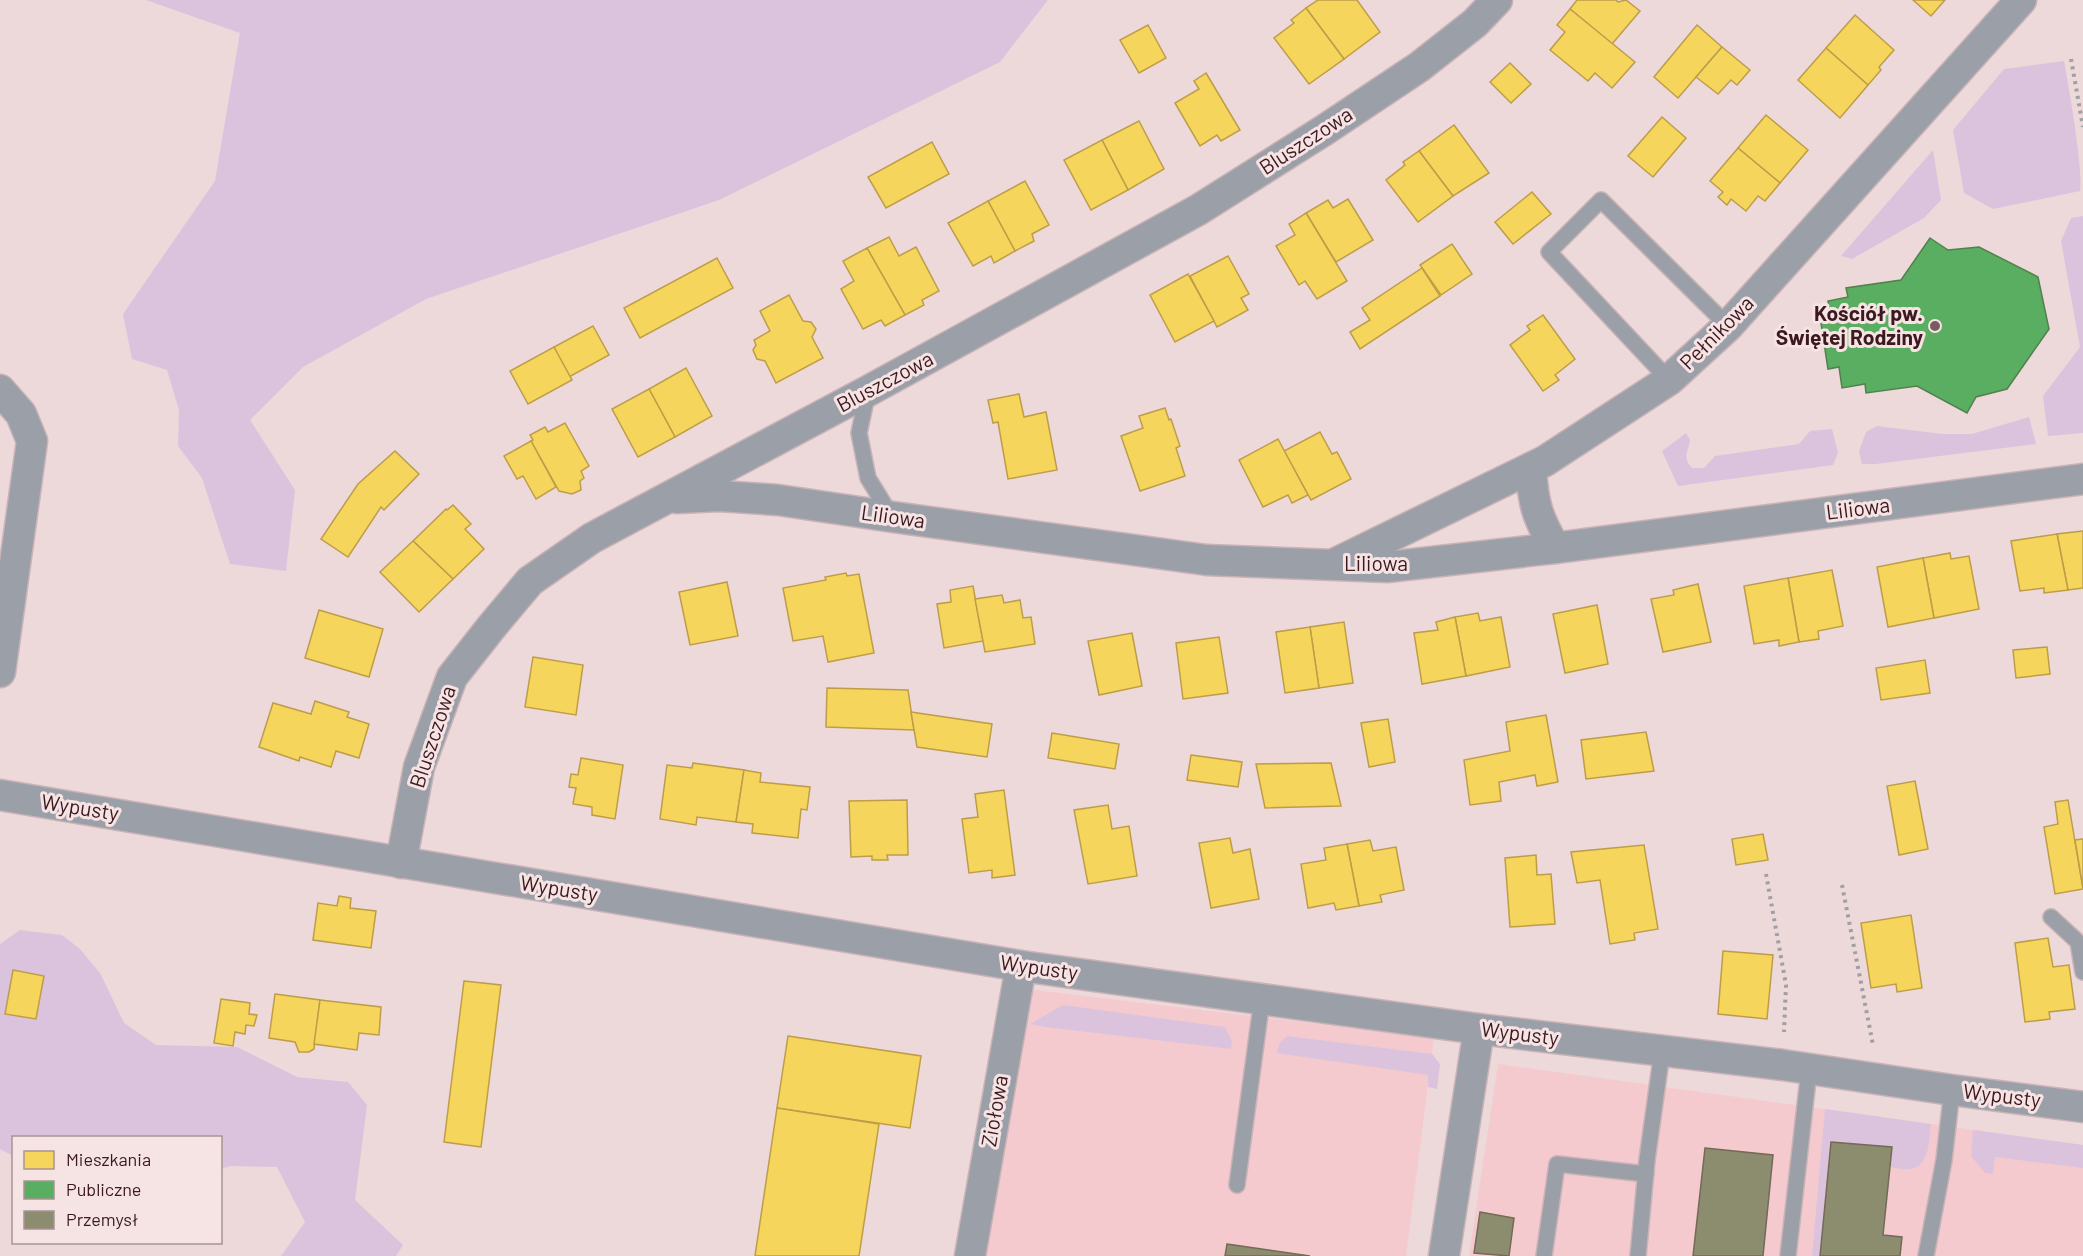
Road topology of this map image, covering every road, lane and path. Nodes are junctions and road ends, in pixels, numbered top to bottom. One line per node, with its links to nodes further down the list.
1 (1497, 0): 8 (street, Bluszczowa)
2 (2021, 0): 5 (street, Pełnikowa)
3 (2071, 59): 4 (path)
4 (2083, 127)
5 (1728, 326): 6 (street, Pełnikowa); 6 (lane)
6 (1669, 380): 9 (street, Pełnikowa)
7 (0, 390): 15 (street)
8 (868, 392): 11 (street, Bluszczowa); 12 (lane)
9 (1531, 468): 13 (street); 14 (street, Pełnikowa)
10 (2083, 480): 13 (street, Liliowa)
11 (668, 499): 12 (street, Liliowa); 17 (street, Bluszczowa)
12 (892, 518): 14 (street, Liliowa)
13 (1555, 548): 14 (street, Liliowa)
14 (1333, 564)
15 (0, 672)
16 (0, 795): 17 (street, Wypusty)
17 (400, 863): 21 (street, Wypusty)
18 (1766, 874): 26 (path)
19 (1842, 885): 27 (path)
20 (2051, 917): 22 (lane)
21 (1021, 966): 23 (street, Wypusty); 32 (street, Ziołowa)
22 (2083, 972)
23 (1262, 999): 24 (street, Wypusty); 31 (lane)
24 (1479, 1029): 25 (street, Wypusty); 33 (street)
25 (1662, 1052): 26 (street, Wypusty); 30 (lane)
26 (1796, 1068): 27 (street, Wypusty); 36 (lane)
27 (1879, 1079): 28 (street, Wypusty)
28 (1952, 1090): 29 (street, Wypusty); 37 (lane)
29 (2083, 1107)
30 (1646, 1174): 34 (lane); 35 (lane)
31 (1237, 1185)
32 (970, 1256)
33 (1444, 1256)
34 (1544, 1256)
35 (1638, 1256)
36 (1788, 1256)
37 (1926, 1256)

